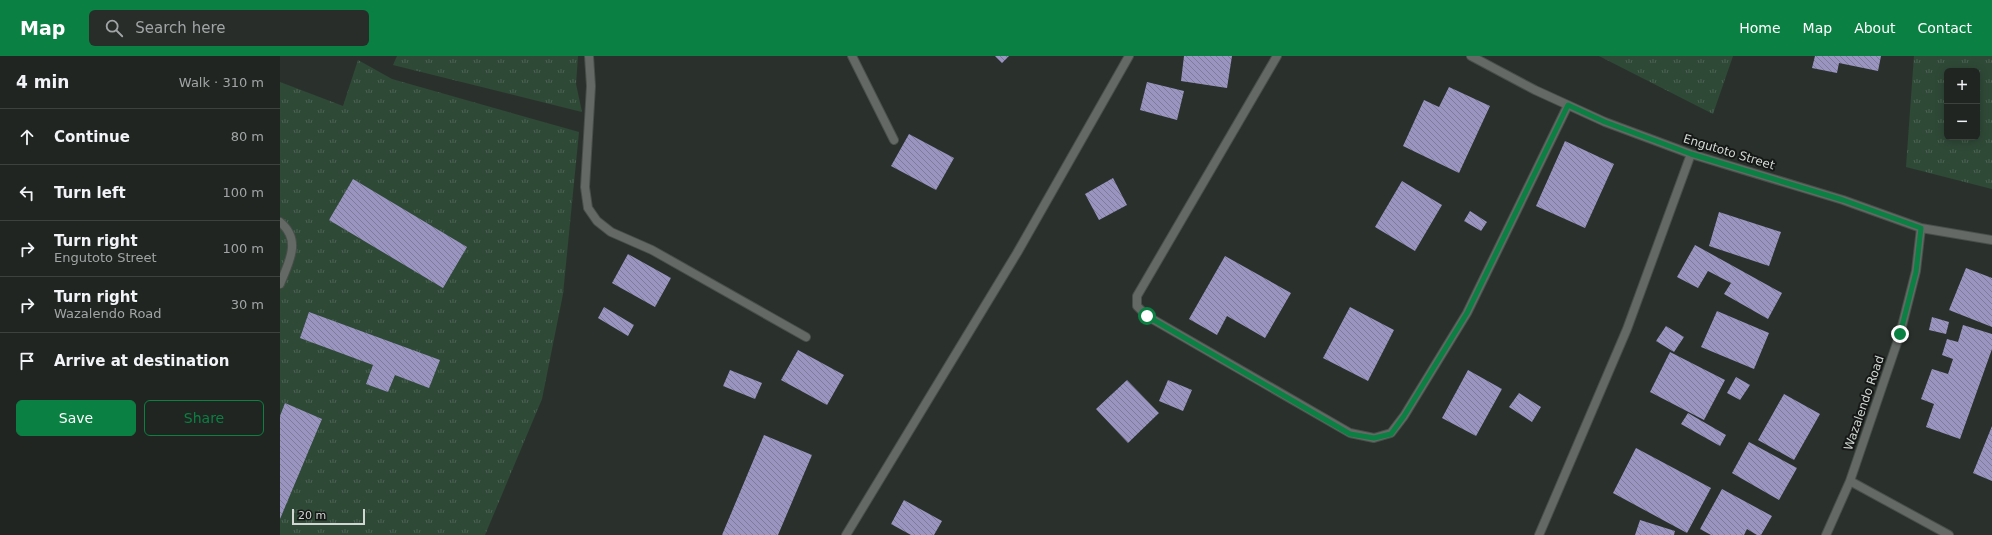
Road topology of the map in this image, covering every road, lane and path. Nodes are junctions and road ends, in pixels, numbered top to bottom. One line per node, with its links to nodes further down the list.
1 (589, 56): 13 (street)
2 (852, 56): 7 (street)
3 (1129, 56): 15 (street)
4 (1277, 56): 6 (street)
5 (1470, 56): 6 (street, Engutoto Street)
6 (1568, 105): 8 (street, Engutoto Street)
7 (894, 140)
8 (1691, 154): 10 (street, Engutoto Street); 16 (street)
9 (280, 222): 12 (street)
10 (1921, 228): 11 (street, Engutoto Street); 14 (street, Wazalendo Road)
11 (1992, 240)
12 (280, 284)
13 (806, 337)
14 (1850, 481): 17 (street, Wazalendo Road); 18 (street)
15 (847, 535)
16 (1539, 535)
17 (1826, 535)
18 (1949, 535)

